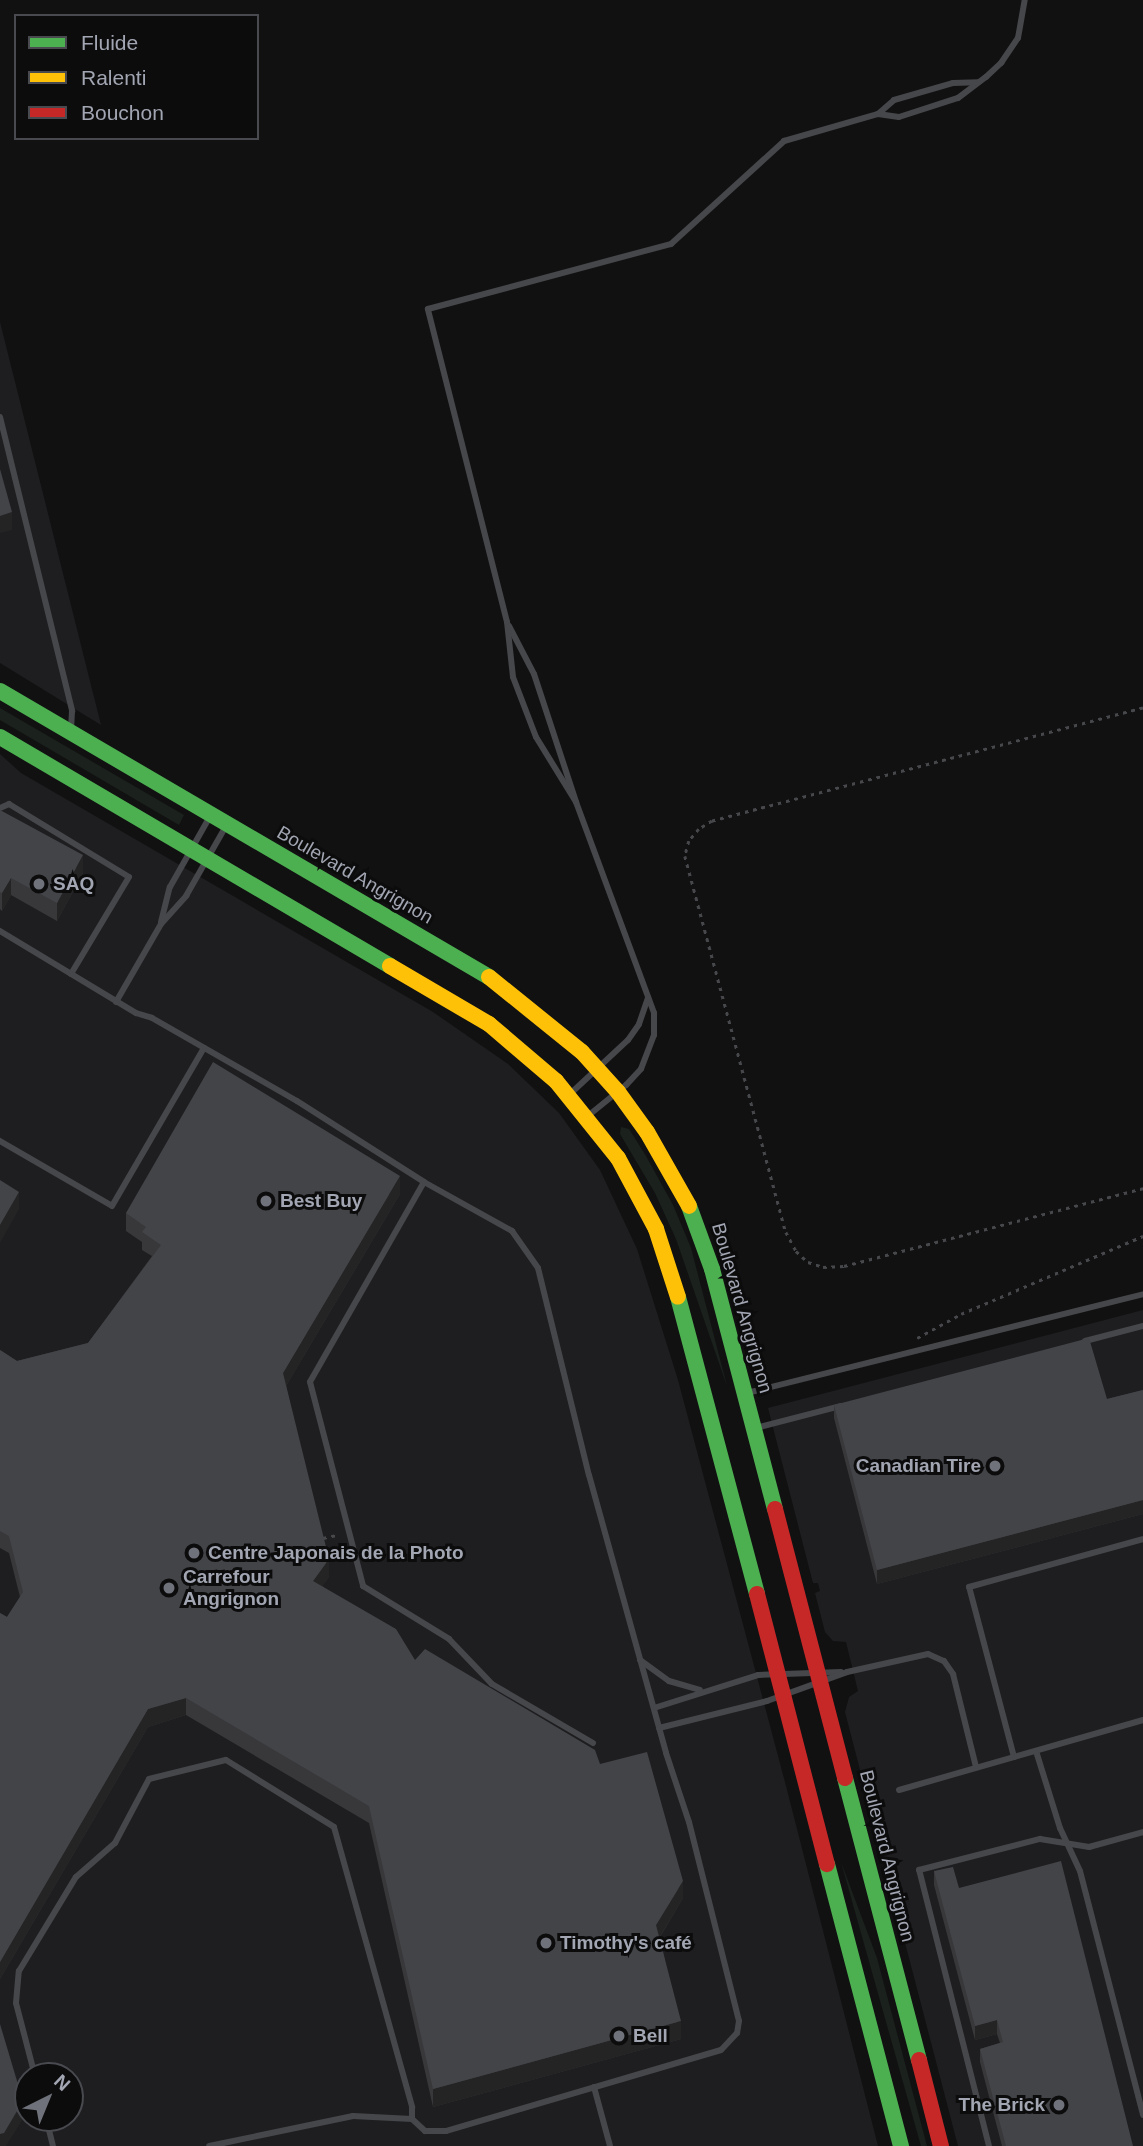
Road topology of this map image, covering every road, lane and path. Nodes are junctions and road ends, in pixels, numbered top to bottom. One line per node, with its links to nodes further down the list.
1 (1025, 0): 2 (lane)
2 (978, 82): 3 (lane); 3 (lane)
3 (878, 114): 5 (lane)
4 (0, 417): 8 (lane)
5 (508, 622): 10 (lane); 10 (lane)
6 (0, 691): 8 (main road, Boulevard Angrignon)
7 (1143, 708): 28 (path)
8 (69, 732): 12 (main road, Boulevard Angrignon)
9 (0, 737): 14 (main road)
10 (576, 802): 19 (lane)
11 (0, 808): 18 (lane)
12 (211, 815): 13 (main road, Boulevard Angrignon); 14 (lane)
13 (228, 825): 15 (lane); 22 (main road, Boulevard Angrignon)
14 (192, 848): 15 (main road); 16 (lane)
15 (208, 858): 16 (lane); 24 (main road)
16 (160, 924): 20 (lane)
17 (0, 931): 18 (lane)
18 (71, 974): 20 (lane)
19 (648, 997): 22 (lane); 23 (lane)
20 (116, 1002): 21 (lane)
21 (204, 1048): 26 (lane); 27 (lane)
22 (598, 1068): 23 (main road, Boulevard Angrignon); 24 (lane)
23 (618, 1092): 25 (lane); 34 (main road, Boulevard Angrignon)
24 (569, 1095): 25 (main road)
25 (587, 1116): 41 (main road)
26 (0, 1141)
27 (424, 1182): 40 (lane); 48 (lane)
28 (1143, 1188)
29 (1143, 1236): 32 (path)
30 (1143, 1294): 34 (lane)
31 (1143, 1326): 33 (lane)
32 (915, 1339)
33 (1078, 1343)
34 (746, 1393): 36 (main road, Boulevard Angrignon)
35 (844, 1405): 36 (lane)
36 (755, 1429): 42 (main road, Boulevard Angrignon)
37 (337, 1535): 38 (path)
38 (319, 1539)
39 (1143, 1539): 50 (lane)
40 (640, 1660): 43 (lane); 45 (lane)
41 (778, 1674): 42 (lane); 43 (lane); 44 (main road)
42 (818, 1677): 44 (lane); 51 (lane); 67 (main road, Boulevard Angrignon)
43 (702, 1690): 45 (lane)
44 (783, 1695): 47 (lane); 66 (main road)
45 (654, 1708): 47 (lane)
46 (1143, 1720): 49 (lane)
47 (659, 1728): 58 (lane)
48 (593, 1743)
49 (1036, 1751): 50 (lane); 54 (lane)
50 (1014, 1757): 51 (lane)
51 (976, 1767): 52 (lane)
52 (899, 1790)
53 (1143, 1832): 54 (lane)
54 (1069, 1845): 57 (lane); 68 (lane)
55 (31, 2062): 60 (lane)
56 (1143, 2077): 57 (lane)
57 (1133, 2079): 59 (lane)
58 (594, 2087): 60 (lane); 65 (lane)
59 (1143, 2115)
60 (412, 2119): 61 (lane)
61 (249, 2137): 62 (lane); 64 (lane)
62 (230, 2145): 63 (lane)
63 (209, 2146)
64 (251, 2146)
65 (610, 2146)
66 (901, 2146)
67 (941, 2146)
68 (989, 2146)

